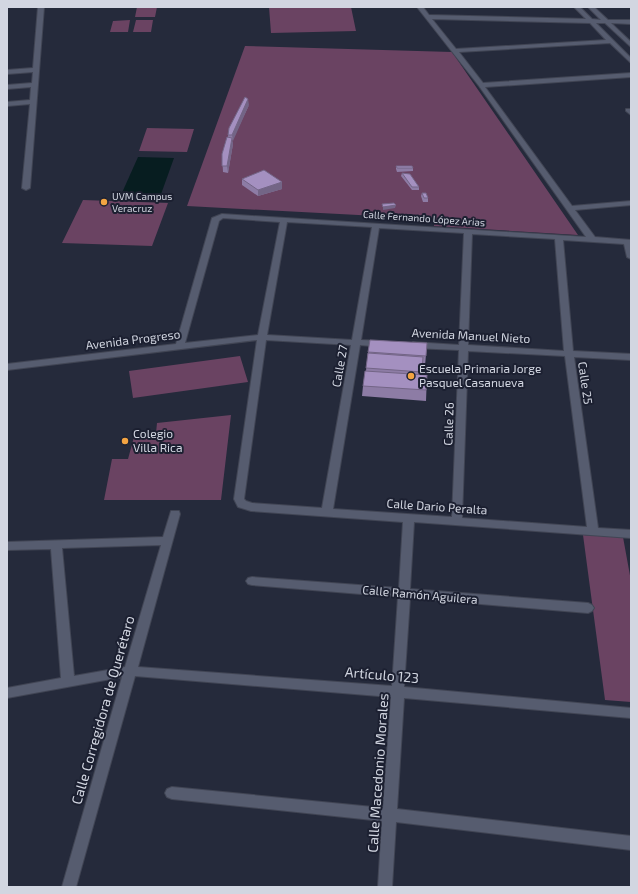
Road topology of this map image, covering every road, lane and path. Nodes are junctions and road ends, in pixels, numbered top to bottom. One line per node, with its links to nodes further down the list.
1 (41, 7): 13 (street)
2 (420, 7): 5 (street)
3 (577, 7): 6 (street)
4 (591, 7): 7 (street)
5 (427, 17): 6 (street); 11 (street)
6 (591, 21): 7 (street); 9 (street)
7 (607, 22): 8 (street); 10 (street)
8 (631, 22)
9 (610, 41): 11 (street); 12 (street)
10 (631, 45)
11 (455, 51): 17 (street)
12 (631, 60)
13 (36, 70): 14 (street); 16 (street)
14 (7, 72)
15 (631, 75): 17 (street)
16 (35, 85): 18 (street); 19 (street)
17 (481, 85): 23 (street)
18 (7, 87)
19 (34, 102): 20 (street); 21 (street)
20 (7, 104)
21 (26, 188)
22 (631, 203): 23 (street)
23 (571, 208): 28 (street)
24 (284, 220): 25 (street, Calle Fernando López Arias); 31 (street); 33 (street, Calle Fernando López Arias)
25 (376, 225): 26 (street, Calle Fernando López Arias); 32 (street, Calle 27)
26 (468, 231): 27 (street, Calle Fernando López Arias); 34 (street, Calle 26)
27 (559, 237): 28 (street, Calle Fernando López Arias); 35 (street, Calle 25)
28 (592, 239): 29 (street, Calle Fernando López Arias)
29 (629, 242): 30 (street)
30 (631, 257)
31 (262, 337): 32 (street, Avenida Manuel Nieto); 33 (street, Avenida Progreso); 38 (street, Calle Dario Peralta)
32 (356, 342): 34 (street, Avenida Manuel Nieto); 38 (street, Calle 27)
33 (180, 347): 37 (street, Avenida Progreso)
34 (464, 348): 35 (street, Avenida Manuel Nieto); 41 (street, Calle 26)
35 (569, 354): 36 (street, Avenida Manuel Nieto); 42 (street, Calle 25)
36 (631, 357)
37 (7, 367)
38 (327, 512): 40 (street, Calle Dario Peralta)
39 (175, 514): 44 (street, Calle Corregidora de Querétaro)
40 (410, 518): 41 (street, Calle Dario Peralta); 48 (street, Calle Macedonio Morales)
41 (457, 521): 42 (street, Calle Dario Peralta)
42 (593, 531): 43 (street, Calle Dario Peralta)
43 (631, 534)
44 (167, 541): 45 (street); 50 (street, Calle Corregidora de Querétaro)
45 (56, 545): 46 (street); 51 (street)
46 (7, 546)
47 (252, 581): 48 (street, Calle Ramón Aguilera)
48 (404, 594): 49 (street, Calle Ramón Aguilera); 52 (street, Calle Macedonio Morales)
49 (588, 608)
50 (130, 671): 51 (street, Artículo 123); 52 (street, Artículo 123); 58 (street, Calle Corregidora de Querétaro)
51 (68, 682): 53 (street, Artículo 123)
52 (398, 692): 54 (street, Artículo 123); 56 (street, Calle Macedonio Morales)
53 (7, 693)
54 (631, 713)
55 (172, 793): 56 (street)
56 (390, 815): 57 (street); 59 (street, Calle Macedonio Morales)
57 (631, 843)
58 (69, 887)
59 (385, 887)

